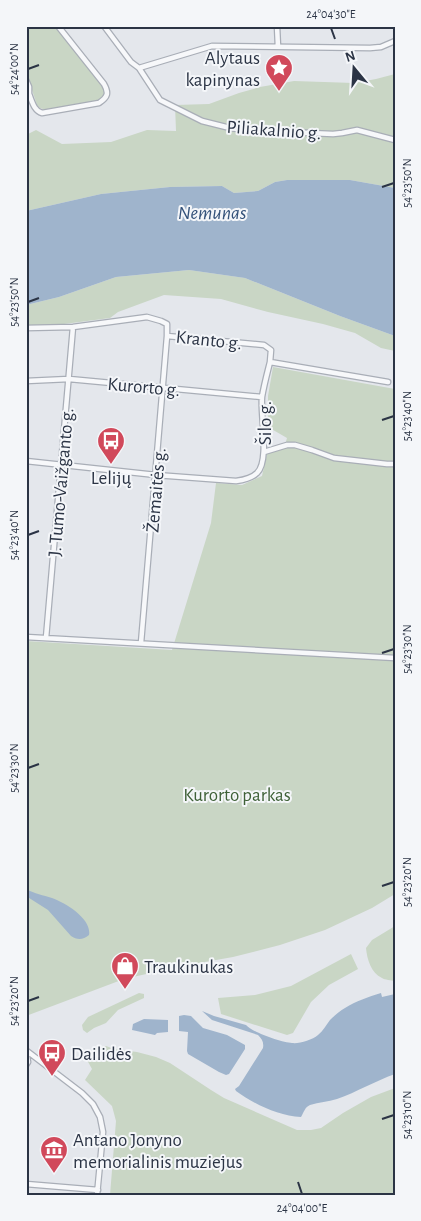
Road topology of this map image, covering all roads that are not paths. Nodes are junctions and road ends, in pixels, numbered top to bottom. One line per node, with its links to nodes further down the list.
1 (58, 26): 8 (street)
2 (104, 26): 6 (street, Piliakalnio g.)
3 (277, 26): 5 (street)
4 (395, 41): 5 (street)
5 (278, 47): 6 (street)
6 (139, 68): 9 (street, Piliakalnio g.)
7 (26, 80): 8 (street)
8 (27, 94)
9 (395, 140)
10 (73, 326): 11 (street, Kranto g.); 12 (street, Kranto g.); 14 (street, J. Tumo-Vaižganto g.)
11 (26, 328)
12 (168, 336): 13 (street, Kranto g.); 17 (street, Žemaitės g.)
13 (270, 362): 16 (street); 18 (street, Šilo g.)
14 (69, 379): 15 (street, Kurorto g.); 17 (street, Kurorto g.); 22 (street, J. Tumo-Vaižganto g.)
15 (26, 381)
16 (388, 382)
17 (163, 387): 18 (street, Kurorto g.); 23 (street, Žemaitės g.)
18 (262, 397): 19 (street, Šilo g.)
19 (264, 452): 21 (street); 23 (street, Šilo g.)
20 (26, 462): 22 (street)
21 (395, 464)
22 (61, 466): 23 (street); 25 (street, J. Tumo-Vaižganto g.)
23 (156, 475): 26 (street, Žemaitės g.)
24 (26, 637): 25 (street)
25 (46, 638): 26 (street)
26 (141, 643): 27 (street)
27 (395, 658)
28 (26, 1051): 29 (street); 31 (street)
29 (26, 1065)
30 (26, 1184): 31 (street)
31 (98, 1193)

